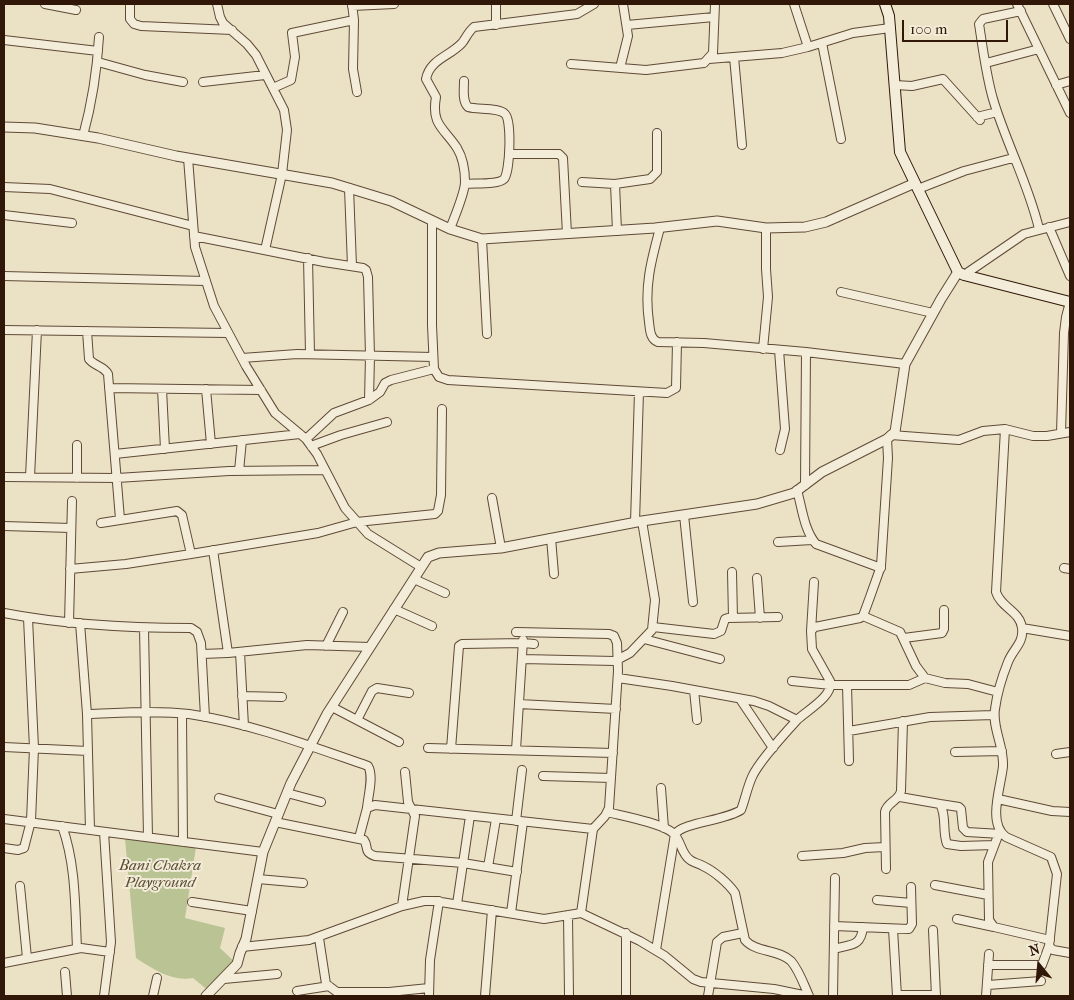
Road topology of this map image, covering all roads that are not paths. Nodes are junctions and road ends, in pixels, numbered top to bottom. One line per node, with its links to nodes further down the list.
1 (46, 4): 14 (street)
2 (130, 4): 20 (street)
3 (216, 4): 20 (street)
4 (394, 4): 12 (street)
5 (496, 4): 18 (street)
6 (594, 4): 18 (street)
7 (623, 4): 17 (street)
8 (715, 4): 15 (street)
9 (794, 4): 25 (street)
10 (885, 4): 19 (main road)
11 (1053, 4): 22 (street)
12 (352, 5): 16 (street)
13 (1019, 8): 26 (street); 32 (street)
14 (76, 10)
15 (714, 17): 17 (street); 29 (street)
16 (354, 20): 41 (street); 42 (street)
17 (627, 24): 33 (street)
18 (496, 25): 55 (street)
19 (890, 28): 24 (street); 39 (main road)
20 (232, 30): 34 (street)
21 (99, 37): 27 (street)
22 (1070, 39)
23 (4, 40): 27 (street)
24 (822, 43): 25 (street); 48 (street)
25 (808, 48): 28 (street)
26 (1039, 49): 32 (street); 40 (street)
27 (98, 51): 30 (street)
28 (734, 57): 29 (street); 49 (street)
29 (709, 59): 33 (street)
30 (98, 62): 37 (street); 47 (street)
31 (571, 64): 33 (street)
32 (986, 64): 43 (street)
33 (620, 68)
34 (266, 75): 38 (street); 41 (street)
35 (464, 81): 50 (street)
36 (1070, 81): 40 (street)
37 (183, 82)
38 (203, 82)
39 (895, 85): 43 (street); 57 (main road)
40 (1056, 85): 44 (street)
41 (274, 88): 53 (street)
42 (357, 92)
43 (997, 112): 52 (street)
44 (1070, 113)
45 (4, 127): 47 (street)
46 (657, 133): 56 (street)
47 (83, 136): 51 (street)
48 (841, 138)
49 (742, 145)
50 (509, 154): 55 (street); 71 (street)
51 (188, 158): 53 (street); 64 (street)
52 (1014, 158): 57 (street); 69 (street)
53 (282, 174): 59 (street); 74 (street)
54 (582, 182): 56 (street)
55 (466, 184): 68 (street)
56 (614, 184): 70 (street)
57 (917, 186): 67 (street); 77 (main road)
58 (4, 187): 64 (street)
59 (349, 188): 61 (street); 76 (street)
60 (4, 215): 63 (street)
61 (432, 221): 68 (street); 95 (street)
62 (1070, 222): 65 (street)
63 (72, 223)
64 (193, 226): 72 (street)
65 (1049, 227): 69 (street); 79 (street)
66 (660, 228): 67 (street); 70 (street); 89 (street)
67 (766, 228): 90 (street)
68 (450, 229): 73 (street)
69 (1039, 229): 77 (street)
70 (617, 230): 71 (street)
71 (567, 234): 73 (street)
72 (194, 236): 74 (street); 80 (street)
73 (482, 239): 88 (street)
74 (265, 250): 75 (street)
75 (308, 258): 76 (street); 93 (street)
76 (352, 266): 94 (street)
77 (961, 273): 82 (main road); 83 (street)
78 (4, 276): 80 (street)
79 (1070, 276)
80 (206, 281): 87 (street)
81 (841, 292): 83 (street)
82 (1070, 302): 109 (street)
83 (933, 313): 97 (street)
84 (4, 330): 85 (street)
85 (37, 330): 86 (street); 122 (street)
86 (87, 331): 87 (street); 99 (street)
87 (228, 332): 96 (street)
88 (487, 334)
89 (677, 342): 90 (street); 103 (street)
90 (762, 349): 91 (street)
91 (779, 350): 92 (street); 117 (street)
92 (806, 352): 97 (street); 125 (street)
93 (310, 354): 94 (street); 96 (street)
94 (370, 356): 95 (street); 104 (street)
95 (433, 357): 98 (street)
96 (242, 358): 102 (street)
97 (905, 364): 111 (street)
98 (434, 370): 103 (street); 104 (street)
99 (109, 388): 100 (street); 118 (street)
100 (162, 389): 101 (street); 116 (street)
101 (206, 389): 102 (street); 113 (street)
102 (261, 390): 110 (street)
103 (639, 392): 130 (street)
104 (369, 400): 110 (street)
105 (442, 409): 131 (street)
106 (387, 422): 115 (street)
107 (1005, 428): 109 (street); 111 (street); 165 (street)
108 (1070, 432): 109 (street)
109 (1062, 433)
110 (303, 436): 112 (street); 115 (street)
111 (889, 437): 125 (street); 142 (street)
112 (242, 440): 113 (street); 120 (street)
113 (211, 444): 116 (street)
114 (77, 446): 123 (street)
115 (311, 446): 119 (street)
116 (165, 449): 118 (street)
117 (780, 450)
118 (115, 454): 124 (street)
119 (325, 470): 120 (street); 131 (street)
120 (239, 471): 124 (street)
121 (4, 477): 122 (street)
122 (30, 478): 123 (street)
123 (77, 478): 124 (street)
124 (117, 478): 129 (street)
125 (801, 488): 128 (street); 136 (street)
126 (492, 498): 138 (street)
127 (72, 500): 134 (street)
128 (684, 515): 130 (street); 150 (street)
129 (120, 519): 132 (street); 140 (street)
130 (638, 521): 135 (street); 163 (street)
131 (358, 522): 139 (street); 141 (street)
132 (101, 523)
133 (4, 526): 134 (street)
134 (71, 528): 143 (street)
135 (552, 538): 138 (street); 145 (street)
136 (812, 540): 137 (street); 142 (street)
137 (778, 542)
138 (501, 548): 141 (street)
139 (213, 550): 140 (street); 175 (street)
140 (191, 554): 143 (street)
141 (421, 567): 147 (street)
142 (881, 568): 155 (street)
143 (70, 569): 160 (street)
144 (732, 572): 158 (street)
145 (554, 574)
146 (757, 578): 159 (street)
147 (414, 579): 149 (street); 151 (street)
148 (814, 582): 166 (street)
149 (445, 593)
150 (692, 602)
151 (394, 609): 162 (street); 173 (street)
152 (944, 610): 168 (street)
153 (343, 612): 172 (street)
154 (4, 613): 157 (street)
155 (863, 616): 166 (street); 168 (street)
156 (778, 617): 159 (street)
157 (28, 618): 160 (street); 208 (street)
158 (733, 618): 159 (street); 163 (street)
159 (760, 618)
160 (69, 623): 161 (street)
161 (80, 623): 164 (street); 195 (street)
162 (432, 626)
163 (653, 627): 169 (street)
164 (144, 628): 176 (street); 194 (street)
165 (1022, 628): 167 (street); 186 (street)
166 (811, 631): 183 (street)
167 (1070, 636)
168 (904, 638): 181 (street)
169 (644, 639): 178 (street); 179 (street)
170 (523, 643): 171 (street); 177 (street); 179 (street); 210 (street)
171 (534, 644)
172 (326, 646): 173 (street); 174 (street)
173 (370, 647): 192 (street)
174 (240, 652): 175 (street); 188 (street)
175 (228, 653): 176 (street)
176 (202, 654): 198 (street)
177 (522, 658): 179 (street); 191 (street)
178 (720, 659)
179 (618, 660): 180 (street)
180 (618, 678): 185 (street); 193 (street)
181 (925, 678): 184 (street); 186 (street)
182 (792, 681): 183 (street)
183 (831, 685): 184 (street); 201 (street)
184 (848, 685): 204 (street)
185 (694, 690): 190 (street); 200 (street)
186 (998, 692): 197 (street)
187 (409, 693): 199 (street)
188 (242, 696): 189 (street); 203 (street)
189 (282, 697)
190 (740, 699): 201 (street); 211 (street)
191 (519, 704): 193 (street); 212 (street)
192 (332, 707): 199 (street); 206 (street)
193 (616, 709): 215 (street)
194 (146, 712): 195 (street); 196 (street); 248 (street)
195 (86, 714): 213 (street)
196 (182, 714): 198 (street); 250 (street)
197 (994, 715): 202 (street); 214 (street)
198 (204, 717): 203 (street)
199 (357, 720): 205 (street)
200 (697, 720)
201 (797, 720): 211 (street)
202 (903, 721): 204 (street); 226 (street)
203 (244, 726): 206 (street)
204 (849, 731): 219 (street)
205 (399, 742)
206 (310, 746): 225 (street); 231 (street)
207 (4, 747): 208 (street)
208 (34, 748): 213 (street); 239 (street)
209 (428, 748): 210 (street)
210 (451, 748): 212 (street)
211 (774, 748): 247 (street)
212 (516, 750): 215 (street)
213 (88, 751): 244 (street)
214 (1002, 751): 216 (street); 228 (street)
215 (613, 752): 223 (street)
216 (955, 752)
217 (1070, 752): 218 (street)
218 (1056, 754)
219 (849, 760)
220 (522, 770): 240 (street)
221 (406, 772): 232 (street)
222 (542, 776): 223 (street)
223 (611, 778): 233 (street)
224 (661, 788): 242 (street)
225 (287, 793): 229 (street); 236 (street)
226 (900, 797): 230 (street); 252 (street)
227 (218, 798): 236 (street)
228 (998, 799): 234 (street); 246 (street)
229 (321, 802)
230 (940, 804): 246 (street); 251 (street)
231 (367, 808): 232 (street); 249 (street)
232 (413, 810): 235 (street); 256 (street)
233 (607, 812): 242 (street); 243 (street)
234 (1070, 812)
235 (470, 816): 238 (street); 257 (street)
236 (277, 818): 249 (street); 254 (street)
237 (4, 819): 239 (street)
238 (496, 819): 240 (street); 258 (street)
239 (31, 821): 241 (street); 253 (street)
240 (520, 822): 243 (street); 260 (street)
241 (62, 826): 244 (street); 290 (street)
242 (664, 828): 247 (street)
243 (593, 829): 277 (street)
244 (90, 830): 245 (street)
245 (104, 832): 248 (street); 293 (street)
246 (1000, 833): 251 (street); 288 (street)
247 (675, 834): 285 (street); 292 (street)
248 (148, 837): 250 (street)
249 (359, 838): 256 (street)
250 (183, 842): 254 (street)
251 (994, 845): 267 (street)
252 (885, 847): 255 (street); 259 (street)
253 (4, 848)
254 (263, 852): 262 (street)
255 (802, 856)
256 (409, 858): 257 (street); 273 (street)
257 (463, 863): 258 (street); 272 (street)
258 (488, 867): 260 (street)
259 (886, 869)
260 (517, 872): 276 (street)
261 (835, 878): 280 (street)
262 (258, 879): 263 (street); 275 (street)
263 (303, 883)
264 (936, 885): 267 (street)
265 (20, 886): 296 (street)
266 (911, 888): 271 (street)
267 (988, 895): 282 (street)
268 (877, 900): 271 (street)
269 (439, 901): 272 (street); 273 (street); 308 (street)
270 (192, 902): 275 (street)
271 (912, 903): 283 (street)
272 (457, 904): 274 (street)
273 (402, 906): 287 (street)
274 (492, 910): 276 (street); 313 (street)
275 (252, 911): 289 (street)
276 (511, 913): 278 (street)
277 (581, 913): 278 (street); 286 (street)
278 (568, 915): 314 (street)
279 (957, 919): 282 (street)
280 (834, 926): 281 (street); 291 (street)
281 (863, 927): 283 (street); 291 (street)
282 (994, 927): 288 (street)
283 (893, 929): 319 (street)
284 (933, 930): 320 (street)
285 (743, 933): 304 (street); 317 (street)
286 (626, 934): 292 (street); 315 (street)
287 (319, 938): 289 (street); 306 (street)
288 (1050, 943): 295 (street); 298 (street)
289 (242, 947): 302 (street)
290 (77, 948): 293 (street); 296 (street)
291 (834, 949): 318 (street)
292 (656, 950): 304 (street)
293 (110, 952): 310 (street)
294 (989, 954): 298 (street)
295 (1070, 954)
296 (27, 958): 297 (street)
297 (4, 963)
298 (988, 965): 305 (street)
299 (65, 972): 309 (street)
300 (277, 974): 302 (street)
301 (157, 978): 311 (street)
302 (224, 979): 312 (street)
303 (1041, 981): 305 (street)
304 (710, 983): 316 (street); 317 (street)
305 (988, 985): 321 (street)
306 (329, 986): 307 (street); 308 (street)
307 (297, 991)
308 (429, 992)
309 (67, 996)
310 (104, 996)
311 (153, 996)
312 (206, 996)
313 (485, 996)
314 (569, 996)
315 (626, 996)
316 (708, 996)
317 (809, 996)
318 (833, 996)
319 (897, 996): 320 (street)
320 (936, 996)
321 (986, 996)

